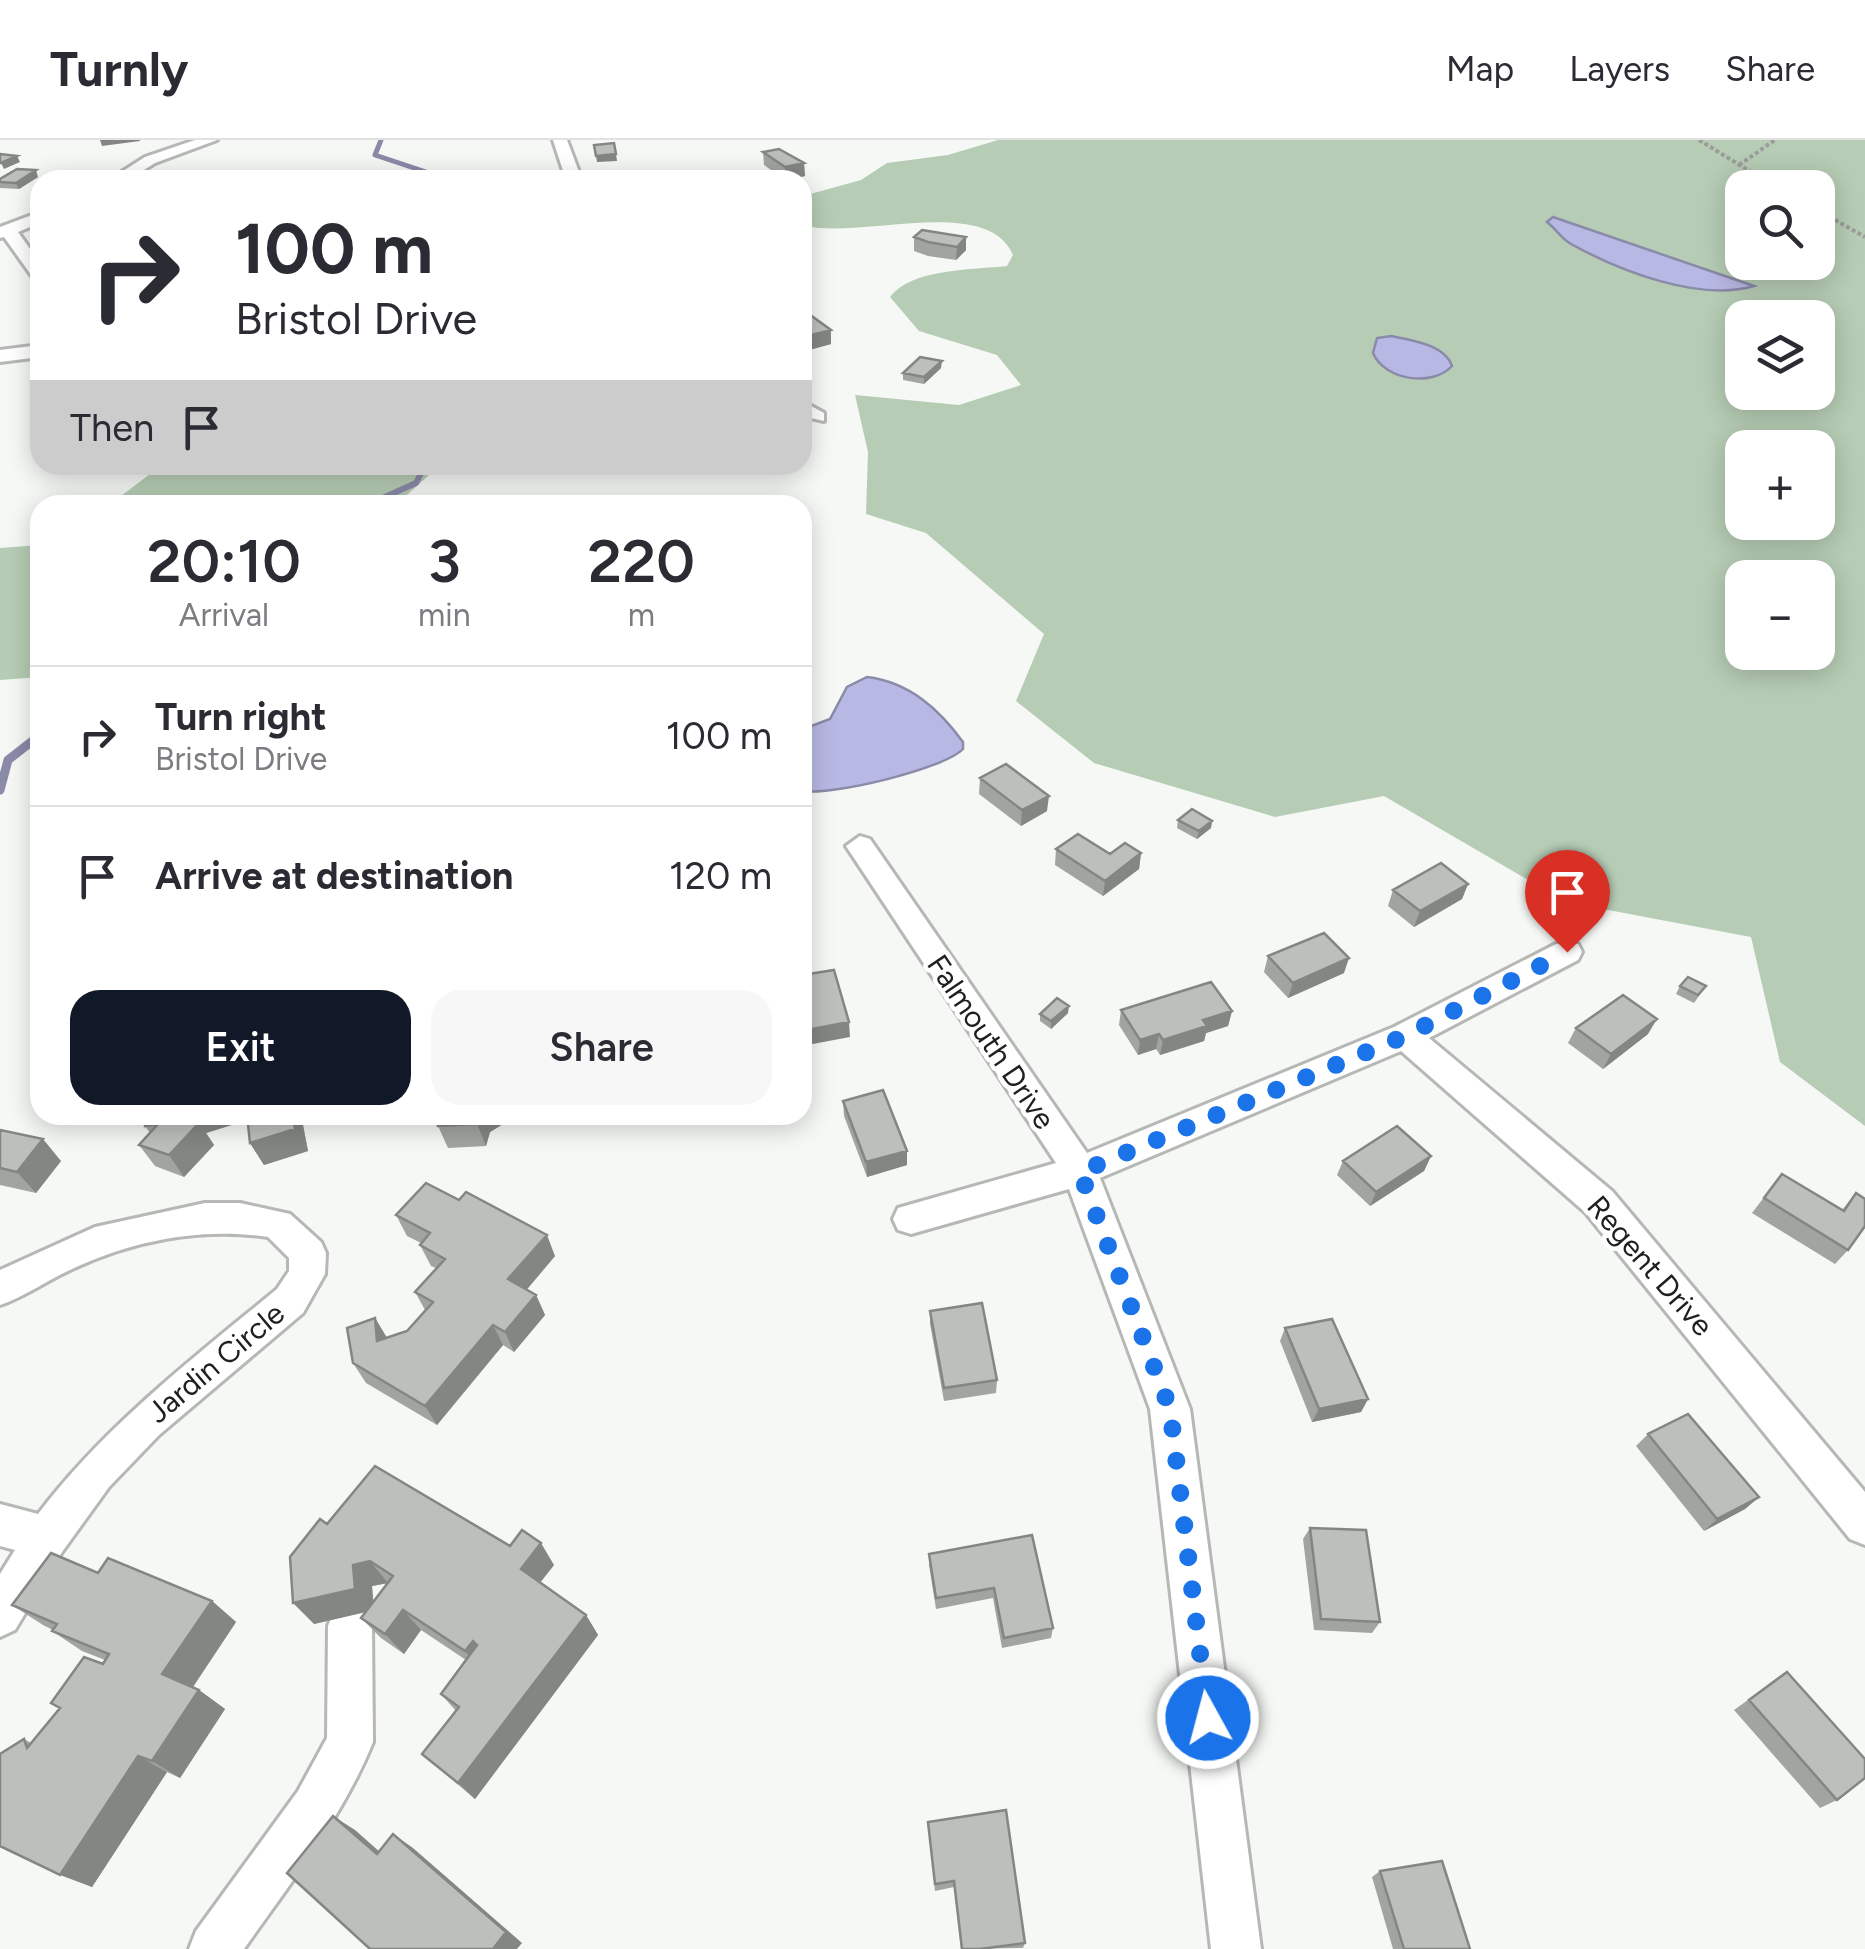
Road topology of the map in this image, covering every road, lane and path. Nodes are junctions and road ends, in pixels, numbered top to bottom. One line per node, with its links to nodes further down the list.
1 (210, 140): 6 (street)
2 (560, 140): 7 (street)
3 (1699, 140): 5 (path)
4 (1775, 140): 5 (path)
5 (1739, 166): 8 (path)
6 (134, 170)
7 (570, 170)
8 (1746, 170)
9 (1835, 220): 12 (path)
10 (30, 221): 11 (street)
11 (4, 232): 13 (street)
12 (1865, 237)
13 (30, 263)
14 (30, 353): 15 (street)
15 (0, 356)
16 (860, 846): 19 (street, Falmouth Drive)
17 (1567, 952): 18 (street)
18 (1405, 1036): 19 (street); 22 (street, Regent Drive)
19 (1080, 1172): 20 (street); 28 (street, Falmouth Drive)
20 (911, 1219)
21 (0, 1289): 24 (street, Jardin Circle)
22 (1865, 1524)
23 (0, 1525): 24 (street)
24 (47, 1537): 25 (street, Jardin Circle)
25 (0, 1615)
26 (350, 1626): 27 (street)
27 (214, 1949)
28 (1236, 1949)

